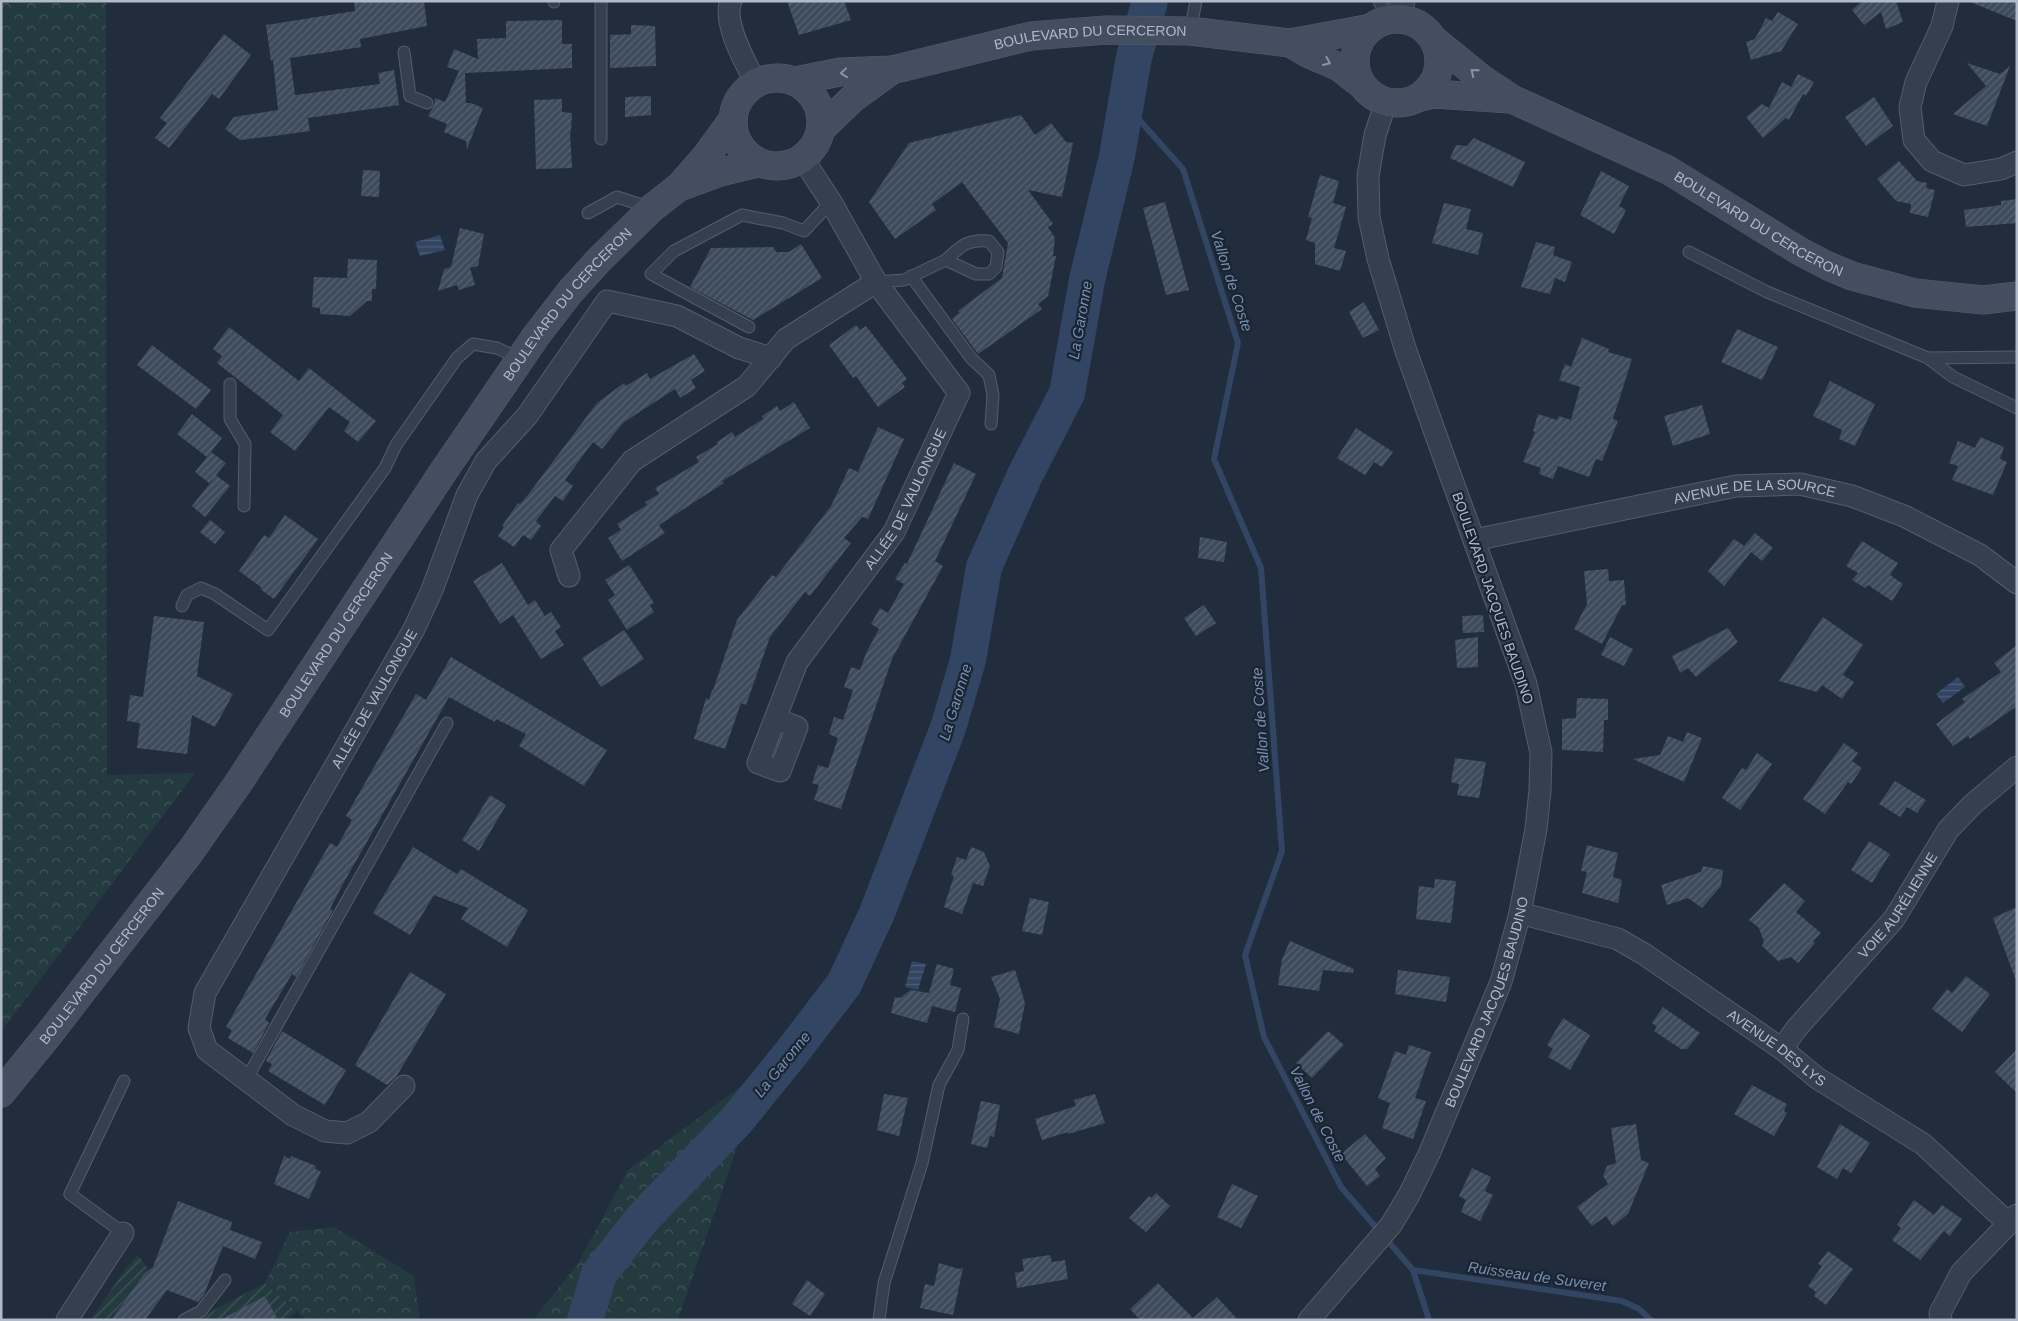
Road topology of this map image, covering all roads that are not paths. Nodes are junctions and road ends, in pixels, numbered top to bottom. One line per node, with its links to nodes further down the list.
1 (600, 1): 20 (lane)
2 (731, 1): 12 (street)
3 (1196, 1): 6 (lane)
4 (1948, 1): 22 (street)
5 (1386, 12): 7 (main road); 8 (main road, BOULEVARD DU CERCERON); 13 (main road)
6 (1180, 31): 8 (main road, BOULEVARD DU CERCERON); 10 (main road, BOULEVARD DU CERCERON)
7 (1434, 40): 14 (main road); 15 (main road, BOULEVARD DU CERCERON, one-way to 7)
8 (1290, 42): 13 (main road, BOULEVARD DU CERCERON, one-way to 13)
9 (404, 52): 16 (lane)
10 (892, 70): 11 (main road, BOULEVARD DU CERCERON, one-way to 11); 19 (main road, BOULEVARD DU CERCERON)
11 (795, 81): 12 (main road); 19 (main road)
12 (756, 83): 18 (main road)
13 (1361, 84): 17 (main road)
14 (1420, 97): 15 (main road, BOULEVARD DU CERCERON); 17 (main road)
15 (1514, 100): 32 (main road, BOULEVARD DU CERCERON)
16 (427, 102)
17 (1386, 102): 42 (street, BOULEVARD JACQUES BAUDINO)
18 (733, 119): 23 (main road); 24 (main road, BOULEVARD DU CERCERON)
19 (822, 128): 21 (main road)
20 (601, 139)
21 (803, 158): 23 (main road); 25 (street, ALLÉE DE VAULONGUE)
22 (2017, 162)
23 (758, 163): 24 (main road, BOULEVARD DU CERCERON)
24 (679, 187): 26 (main road, BOULEVARD DU CERCERON)
25 (831, 202): 31 (street, ALLÉE DE VAULONGUE); 33 (lane)
26 (652, 208): 27 (lane); 37 (main road, BOULEVARD DU CERCERON)
27 (588, 213)
28 (1689, 252): 36 (lane)
29 (946, 260): 30 (lane)
30 (911, 276): 31 (lane); 40 (lane)
31 (876, 282): 35 (street); 46 (street, ALLÉE DE VAULONGUE)
32 (2017, 296)
33 (749, 327)
34 (2017, 357): 36 (lane)
35 (771, 358): 43 (street); 52 (street, ALLÉE DE VAULONGUE)
36 (1928, 358): 39 (lane)
37 (520, 359): 45 (lane); 55 (main road, BOULEVARD DU CERCERON)
38 (230, 384): 41 (lane)
39 (2017, 408)
40 (991, 424)
41 (244, 506)
42 (1474, 540): 44 (street, AVENUE DE LA SOURCE); 49 (street, BOULEVARD JACQUES BAUDINO)
43 (569, 576)
44 (2017, 583)
45 (182, 606)
46 (775, 719)
47 (447, 723): 52 (lane)
48 (2017, 767): 51 (street, VOIE AURÉLIENNE)
49 (1520, 913): 51 (street, AVENUE DES LYS); 62 (street, BOULEVARD JACQUES BAUDINO)
50 (962, 1019): 61 (lane)
51 (1782, 1049): 56 (street, AVENUE DES LYS)
52 (246, 1080): 54 (street, ALLÉE DE VAULONGUE)
53 (124, 1081): 57 (lane)
54 (404, 1086)
55 (1, 1093)
56 (2013, 1219): 63 (street)
57 (123, 1233): 59 (street)
58 (225, 1280): 60 (lane)
59 (67, 1320)
60 (184, 1320)
61 (879, 1320)
62 (1309, 1320)
63 (1941, 1320)

